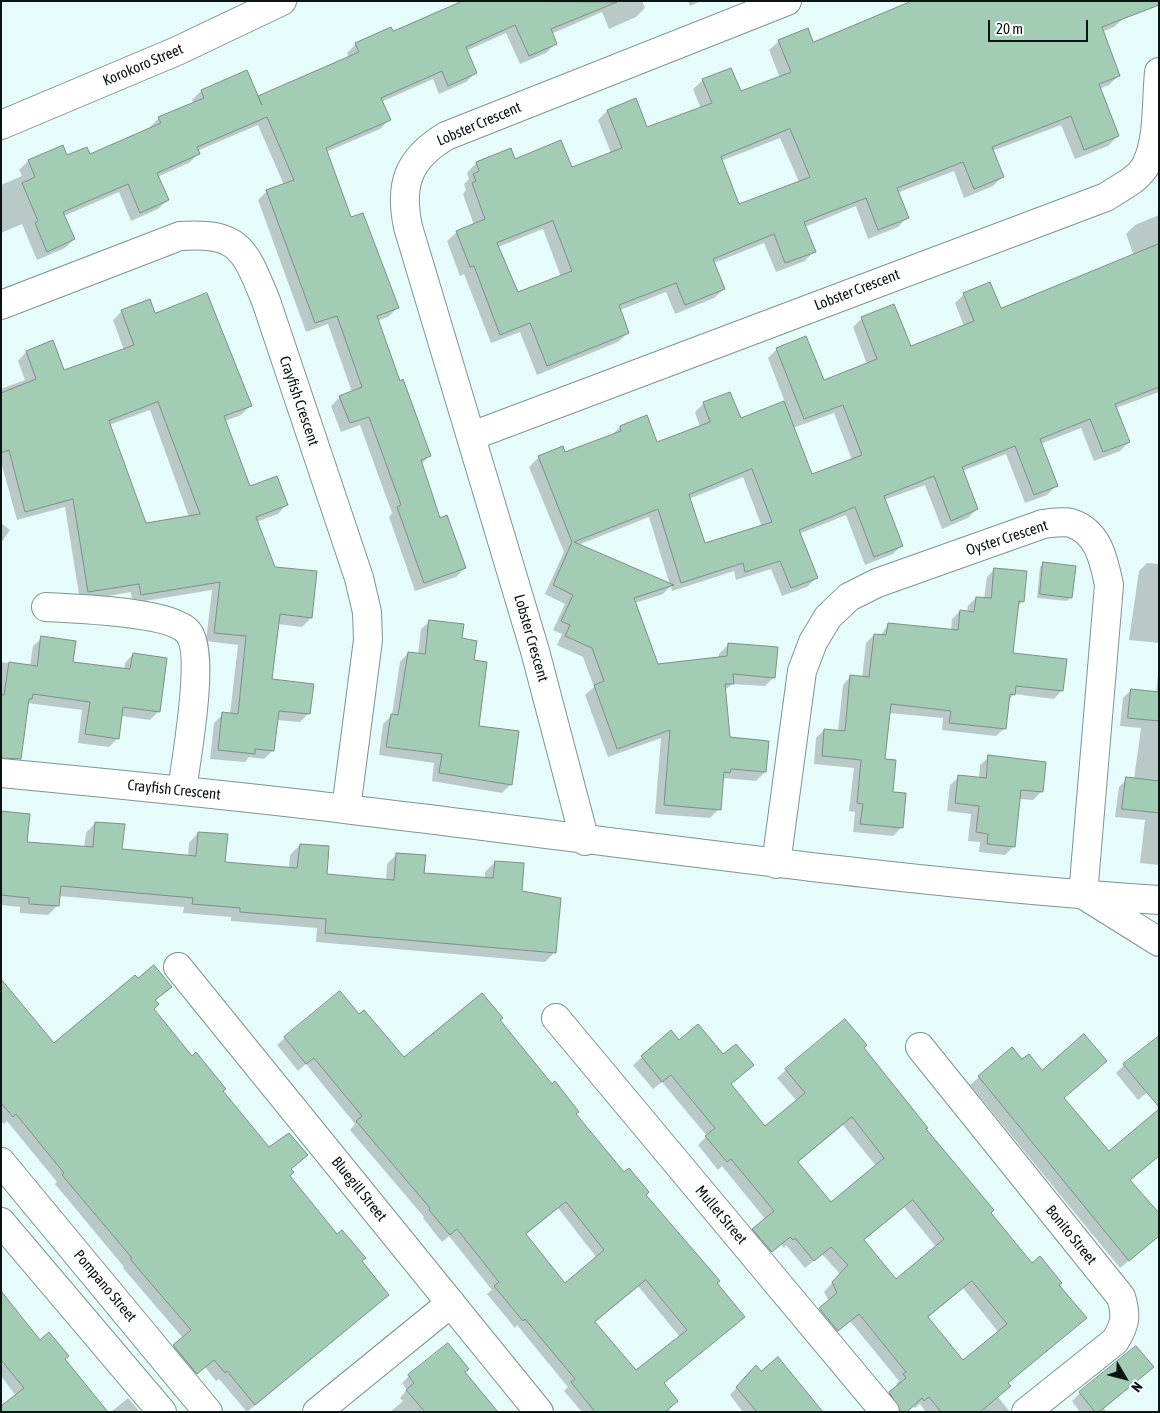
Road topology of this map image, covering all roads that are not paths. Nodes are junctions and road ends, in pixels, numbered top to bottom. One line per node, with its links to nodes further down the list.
1 (282, 1): 4 (street, Korokoro Street)
2 (787, 1): 6 (street, Lobster Crescent)
3 (1159, 72): 6 (street, Lobster Crescent)
4 (1, 125)
5 (1, 305): 10 (street, Crayfish Crescent)
6 (472, 436): 11 (street, Lobster Crescent)
7 (46, 607): 9 (street)
8 (1, 773): 9 (street, Crayfish Crescent)
9 (182, 790): 10 (street, Crayfish Crescent)
10 (346, 809): 11 (street, Crayfish Crescent)
11 (586, 841): 12 (street, Crayfish Crescent)
12 (776, 864): 13 (street, Crayfish Crescent); 13 (street, Oyster Crescent)
13 (1083, 895): 14 (street, Crayfish Crescent); 15 (street)
14 (1159, 900)
15 (1159, 942)
16 (178, 967): 23 (street, Bluegill Street)
17 (556, 1018): 30 (street, Mullet Street)
18 (920, 1048): 31 (street, Bonito Street)
19 (1, 1162): 20 (street, Pompano Street)
20 (27, 1193): 21 (street); 24 (street, Pompano Street)
21 (1, 1213)
22 (1, 1222): 25 (street)
23 (452, 1303): 28 (street); 29 (street, Bluegill Street)
24 (161, 1354): 25 (street); 27 (street, Pompano Street)
25 (133, 1377): 26 (street)
26 (162, 1412)
27 (208, 1412)
28 (317, 1412)
29 (539, 1412)
30 (885, 1412)
31 (1026, 1412)

